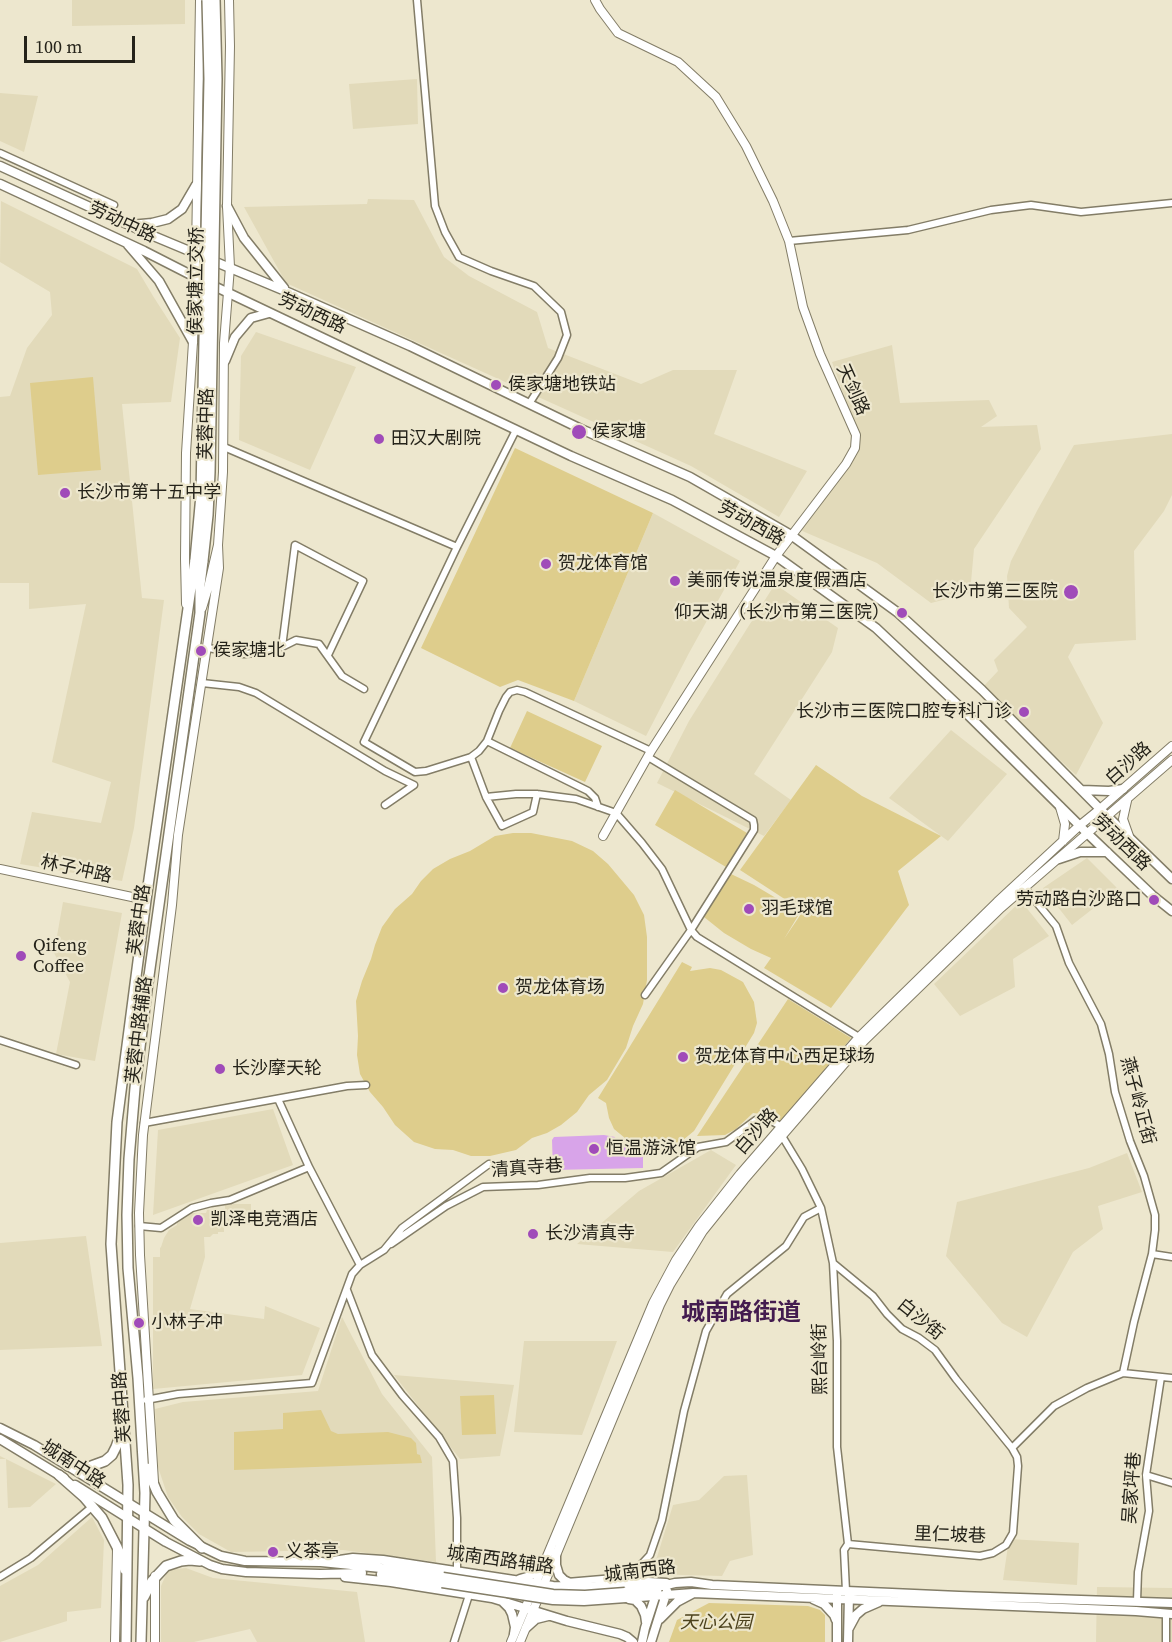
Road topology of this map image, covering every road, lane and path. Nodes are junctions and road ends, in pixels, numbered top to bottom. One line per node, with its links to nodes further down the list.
1 (200, 0): 10 (street)
2 (207, 0): 32 (main road, 侯家塘立交桥, bridge)
3 (215, 0): 32 (main road, 侯家塘立交桥, bridge)
4 (229, 0): 13 (street, 芙蓉中路)
5 (417, 0): 25 (street)
6 (595, 0): 15 (street, 天剑路)
7 (0, 153): 12 (street)
8 (1, 169): 14 (main road, 劳动中路)
9 (0, 184): 16 (main road, 劳动中路)
10 (196, 185): 14 (main road); 17 (street)
11 (1172, 203): 15 (street)
12 (114, 205)
13 (227, 206): 18 (street, 芙蓉中路); 20 (main road)
14 (130, 225): 17 (main road, 劳动中路)
15 (789, 241): 28 (street, 天剑路)
16 (126, 243): 19 (main road, 劳动中路); 23 (main road)
17 (196, 254): 18 (main road, 劳动中路); 19 (street, 芙蓉中路)
18 (230, 267): 20 (main road, 劳动西路); 21 (street, 芙蓉中路)
19 (195, 277): 21 (main road, 劳动中路); 23 (street, 芙蓉中路)
20 (286, 291): 25 (main road, 劳动西路)
21 (229, 293): 22 (main road, 劳动西路); 24 (street, 芙蓉中路)
22 (269, 313): 24 (main road); 26 (main road, 劳动西路)
23 (193, 342): 34 (street, 芙蓉中路)
24 (225, 362): 27 (street, 芙蓉中路)
25 (529, 404): 28 (main road, 劳动西路)
26 (516, 430): 30 (street); 31 (main road, 劳动西路)
27 (224, 447): 29 (street, 芙蓉中路); 30 (street)
28 (791, 535): 31 (street, 天剑路); 46 (main road, 劳动西路)
29 (218, 545): 33 (street, 芙蓉中路); 36 (street, 芙蓉中路辅路)
30 (457, 547): 43 (street)
31 (776, 556): 42 (street, 天剑路); 52 (main road, 劳动西路)
32 (199, 561): 33 (main road); 34 (main road)
33 (200, 613): 91 (main road, 芙蓉中路)
34 (186, 622): 66 (main road, 芙蓉中路)
35 (282, 647): 36 (street); 37 (street); 37 (street)
36 (208, 648): 38 (street, 芙蓉中路辅路)
37 (328, 655): 39 (street)
38 (202, 683): 50 (street); 75 (street, 芙蓉中路辅路)
39 (364, 689)
40 (487, 741): 42 (street); 43 (street); 51 (street)
41 (1172, 746): 45 (street, 白沙路)
42 (650, 754): 54 (street, 天剑路); 68 (street)
43 (471, 757): 48 (street)
44 (1172, 760): 49 (street, 白沙路)
45 (1123, 789): 46 (main road); 53 (street, 白沙路)
46 (1082, 790): 53 (main road, 劳动西路)
47 (537, 794): 48 (street); 48 (street); 51 (street)
48 (486, 797)
49 (1127, 800): 55 (street, 白沙路); 59 (street)
50 (385, 806)
51 (598, 807): 54 (street)
52 (1060, 807): 56 (main road, 劳动西路); 60 (street)
53 (1100, 809): 55 (main road, 劳动西路); 56 (street, 白沙路)
54 (616, 813): 58 (street, 天剑路); 68 (street)
55 (1108, 817): 57 (street, 白沙路); 59 (main road, 劳动西路)
56 (1079, 826): 57 (main road, 劳动西路); 60 (street, 白沙路)
57 (1088, 834): 61 (main road, 劳动西路); 62 (street, 白沙路)
58 (603, 836)
59 (1129, 837): 64 (main road, 劳动西路)
60 (1063, 841): 70 (street, 白沙路)
61 (1107, 852): 62 (main road); 67 (main road, 劳动西路)
62 (1059, 859): 65 (street, 白沙路)
63 (0, 869): 66 (street, 林子冲路)
64 (1172, 879)
65 (1024, 887): 77 (street, 白沙路); 83 (street, 燕子岭正街)
66 (146, 900): 92 (main road, 芙蓉中路)
67 (1172, 911)
68 (691, 930): 69 (street); 70 (street)
69 (645, 995)
70 (859, 1037): 76 (street, 白沙路)
71 (0, 1040): 72 (street)
72 (76, 1065)
73 (366, 1085): 74 (street)
74 (278, 1099): 75 (street); 79 (street)
75 (144, 1123): 81 (street, 芙蓉中路辅路)
76 (782, 1126): 82 (street, 清真寺巷); 113 (street, 白沙路)
77 (782, 1136): 80 (street, 熙台岭街); 110 (street, 白沙路)
78 (489, 1164): 82 (street)
79 (309, 1167): 81 (street); 86 (street)
80 (821, 1208): 85 (street, 熙台岭街); 121 (street)
81 (139, 1226): 91 (street, 芙蓉中路辅路)
82 (384, 1250): 86 (street, 清真寺巷)
83 (1152, 1254): 84 (street); 88 (street, 燕子岭正街)
84 (1172, 1257)
85 (833, 1263): 95 (street, 白沙街); 107 (street, 熙台岭街)
86 (360, 1265): 87 (street)
87 (346, 1290): 91 (street); 114 (street)
88 (1123, 1373): 89 (street); 95 (street)
89 (1161, 1377): 90 (street); 99 (street, 吴家坪巷)
90 (1172, 1378)
91 (144, 1401): 96 (main road, 芙蓉中路); 101 (street, 芙蓉中路辅路)
92 (124, 1416): 97 (main road); 102 (main road, 芙蓉中路)
93 (0, 1428): 97 (main road, 城南中路)
94 (0, 1439): 98 (main road, 城南中路)
95 (1012, 1448): 107 (street, 里仁坡巷)
96 (143, 1457): 101 (main road); 104 (main road, 芙蓉中路)
97 (68, 1466): 102 (main road, 城南中路)
98 (59, 1475): 103 (main road); 105 (main road, 城南中路)
99 (1146, 1475): 100 (street); 134 (street, 吴家坪巷)
100 (1172, 1483)
101 (154, 1486): 109 (main road)
102 (128, 1502): 104 (main road, 城南西路); 105 (main road, 芙蓉中路)
103 (93, 1506): 108 (main road); 117 (street)
104 (144, 1512): 106 (main road, 芙蓉中路); 109 (main road, 城南西路)
105 (128, 1519): 106 (main road, 城南西路); 118 (main road, 芙蓉中路)
106 (144, 1528): 111 (main road, 城南西路); 133 (main road, 芙蓉中路)
107 (848, 1544): 127 (street, 熙台岭街)
108 (117, 1547): 118 (main road); 145 (street)
109 (202, 1548): 112 (main road, 城南西路)
110 (556, 1553): 121 (main road); 122 (street, 白沙路)
111 (200, 1561): 115 (main road, 城南西路); 116 (main road)
112 (321, 1562): 114 (main road, 城南西路辅路); 119 (main road, 城南西路)
113 (542, 1566): 120 (main road); 122 (street, 白沙路)
114 (457, 1572): 120 (main road, 城南西路辅路)
115 (320, 1574): 119 (main road, 城南西路); 128 (main road, 城南西路辅路)
116 (155, 1576): 133 (main road); 148 (street)
117 (0, 1577)
118 (127, 1578): 146 (main road, 芙蓉中路)
119 (442, 1580): 129 (main road, 城南西路, bridge)
120 (513, 1580): 122 (main road, 城南西路辅路)
121 (566, 1582): 122 (street); 124 (main road)
122 (539, 1584): 124 (main road, 城南西路辅路); 136 (street, 白沙路)
123 (665, 1586): 124 (main road, 城南西路辅路); 126 (main road, 城南西路); 127 (main road, 城南西路); 129 (main road, 城南西路); 142 (main road)
124 (580, 1587)
125 (695, 1593): 126 (main road, 城南西路); 130 (main road, 城南西路); 140 (main road)
126 (666, 1594): 140 (main road)
127 (844, 1594): 130 (main road, 城南西路); 132 (main road, 城南西路); 134 (main road, 城南西路); 139 (main road); 143 (main road)
128 (469, 1595): 131 (main road, 城南西路辅路); 149 (street)
129 (626, 1595): 142 (main road)
130 (807, 1597): 139 (main road)
131 (500, 1600): 136 (main road, 城南西路辅路); 144 (main road)
132 (883, 1601): 137 (main road, 城南西路); 143 (main road)
133 (142, 1602): 147 (main road, 芙蓉中路)
134 (1137, 1602): 135 (main road, 城南西路)
135 (1172, 1603)
136 (529, 1609): 138 (main road, 城南西路辅路); 141 (street, 白沙路); 144 (street, 白沙路)
137 (1169, 1613): 156 (street)
138 (555, 1617): 141 (main road); 151 (main road, 城南西路辅路)
139 (837, 1623): 154 (main road)
140 (656, 1624): 153 (main road)
141 (526, 1628): 150 (street, 白沙路)
142 (645, 1628): 152 (main road)
143 (848, 1631): 155 (main road)
144 (513, 1638)
145 (115, 1642)
146 (126, 1642)
147 (141, 1642)
148 (155, 1642)
149 (454, 1642)
150 (520, 1642)
151 (633, 1642)
152 (642, 1642)
153 (651, 1642)
154 (837, 1642)
155 (848, 1642)
156 (1166, 1642)

